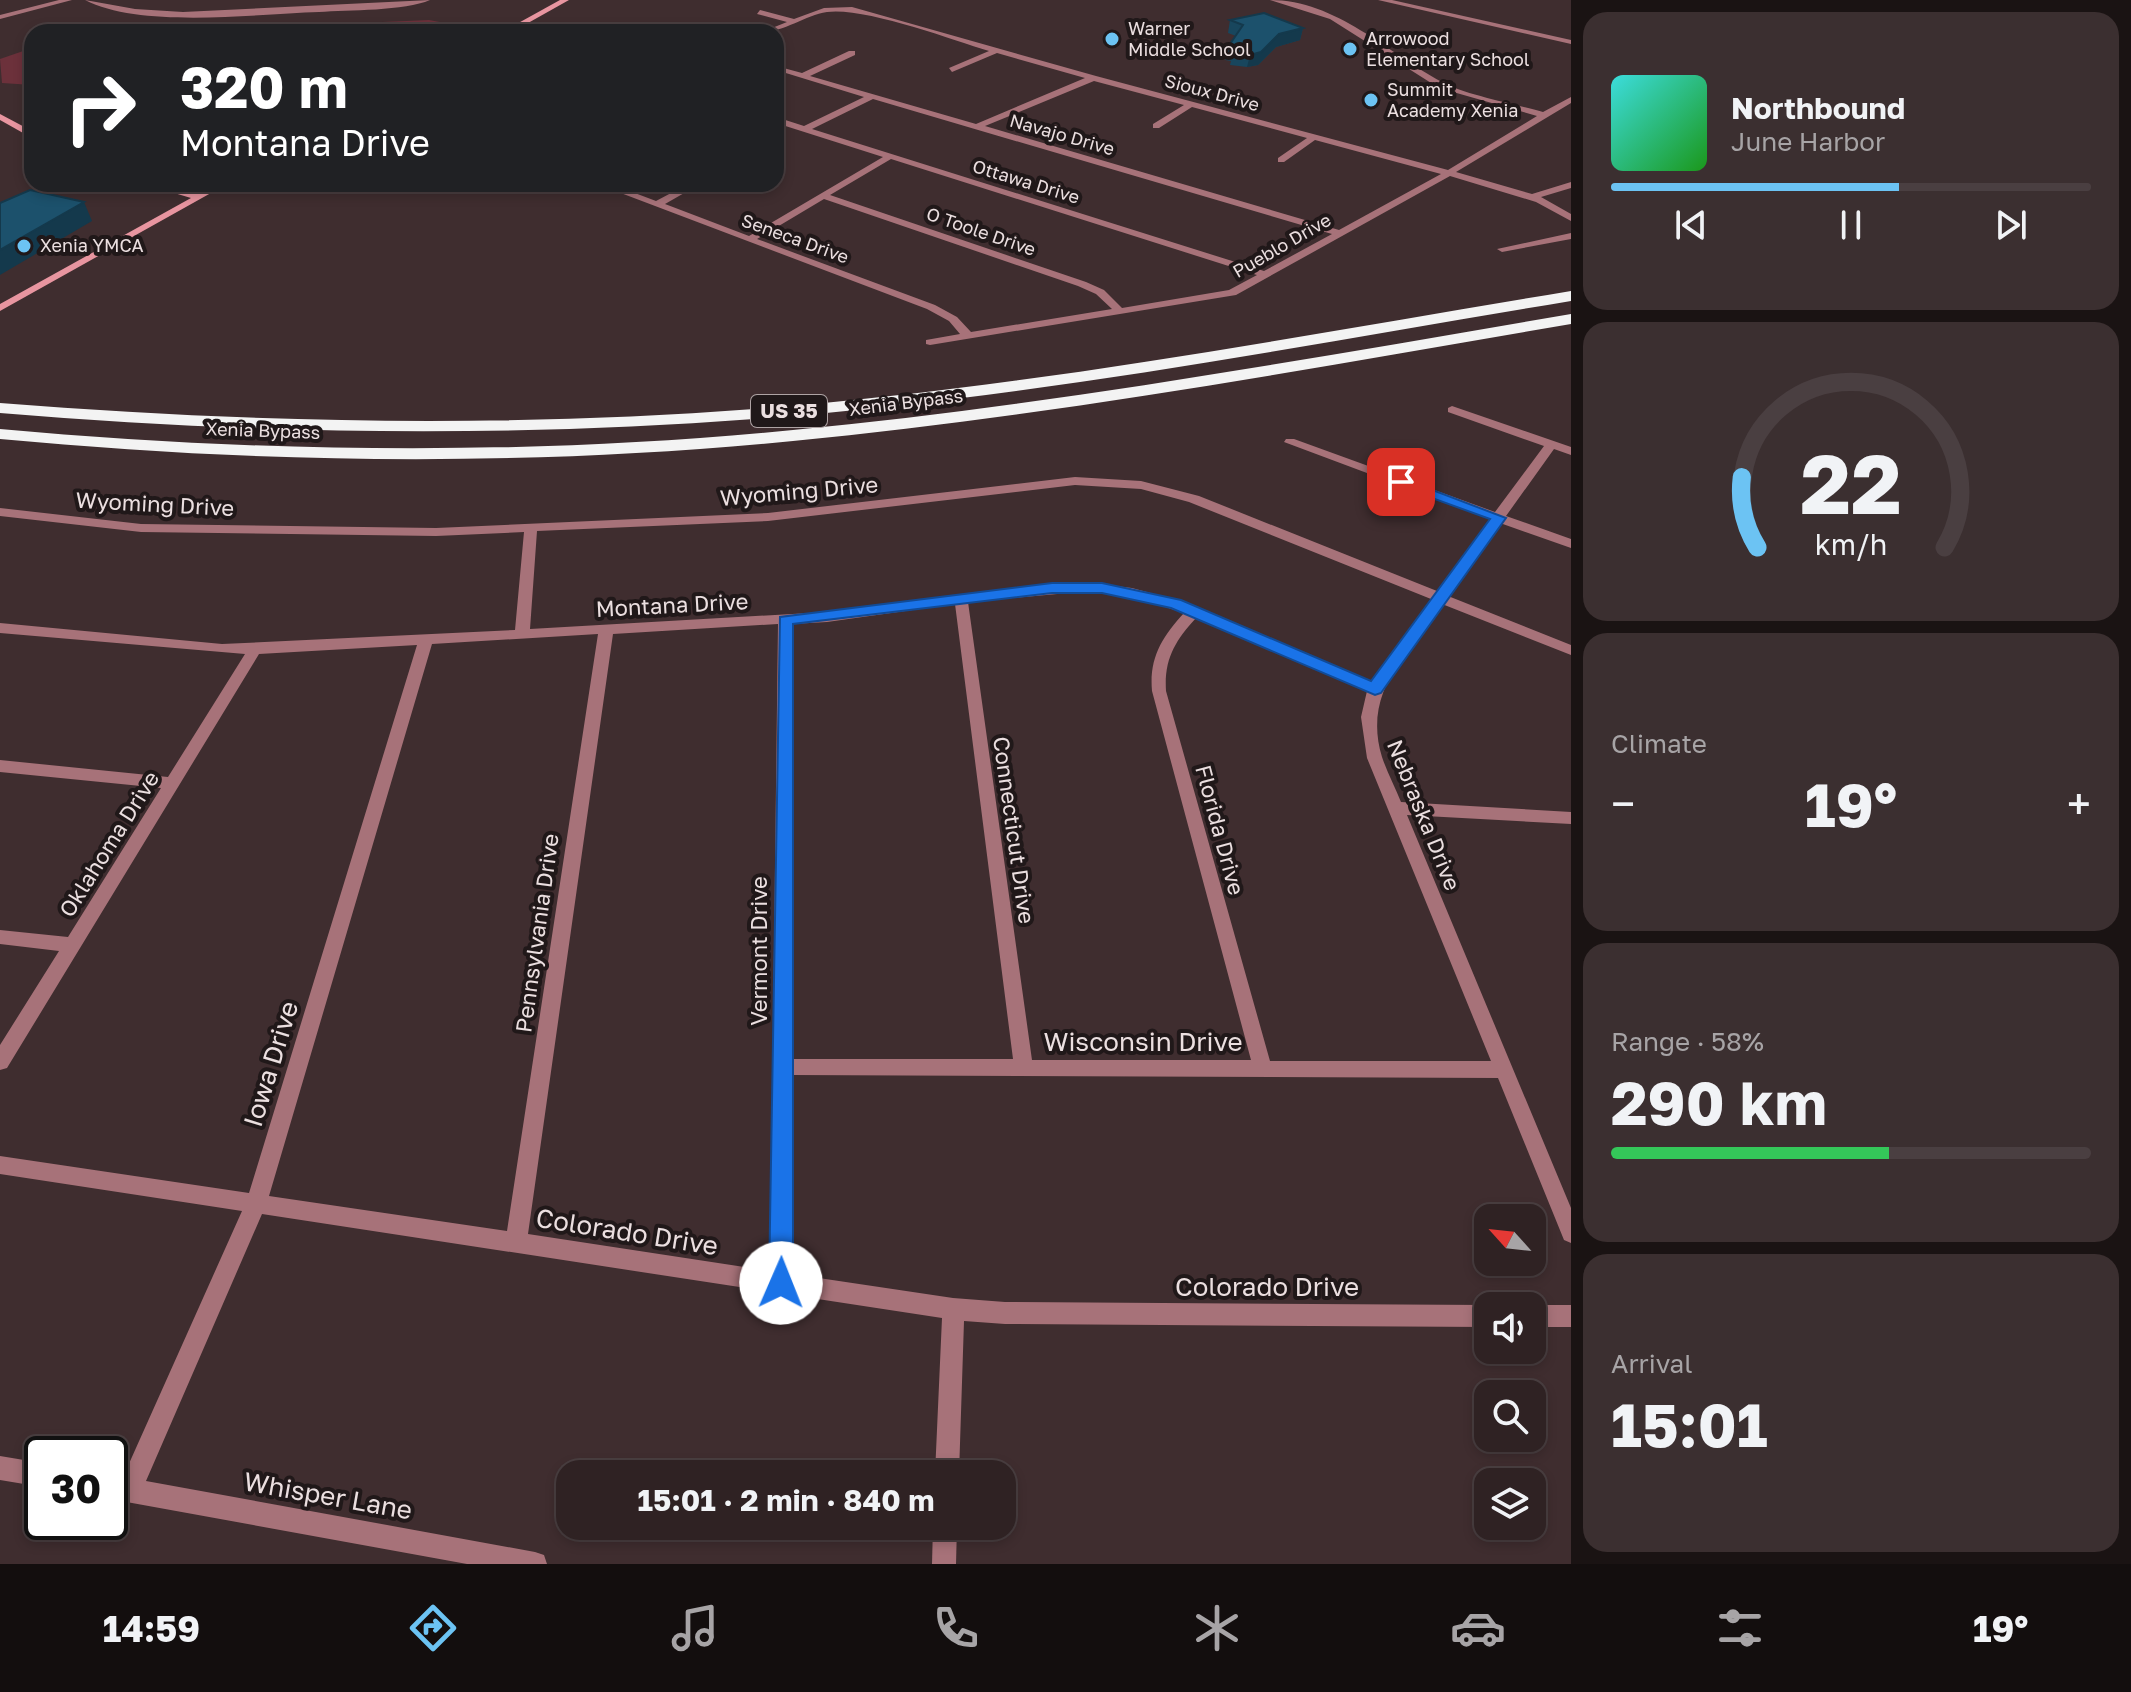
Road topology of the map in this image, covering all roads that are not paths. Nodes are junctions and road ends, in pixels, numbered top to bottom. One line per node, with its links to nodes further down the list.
1 (68, 0): 8 (street)
2 (89, 0): 3 (street)
3 (426, 0)
4 (565, 0): 10 (main road)
5 (1274, 0): 22 (street)
6 (1382, 0): 12 (street)
7 (760, 12): 9 (street)
8 (0, 17)
9 (793, 21): 11 (street); 13 (street, Sioux Drive)
10 (521, 24)
11 (784, 25)
12 (1571, 42)
13 (995, 51): 16 (street); 18 (street, Sioux Drive)
14 (852, 53): 17 (street)
15 (784, 70): 17 (street, Navajo Drive)
16 (952, 70)
17 (803, 76): 19 (street, Navajo Drive)
18 (1093, 78): 21 (street, Sioux Drive); 26 (street)
19 (872, 96): 26 (street, Navajo Drive); 27 (street)
20 (1571, 99): 22 (street, Pueblo Drive)
21 (1191, 104): 25 (street); 29 (street, Sioux Drive)
22 (1544, 115): 32 (street, Pueblo Drive)
23 (0, 117): 28 (main road)
24 (784, 122): 27 (street, Ottawa Drive)
25 (1156, 126)
26 (976, 127): 43 (street, Navajo Drive)
27 (805, 129): 30 (street, Ottawa Drive)
28 (24, 130)
29 (1314, 137): 31 (street); 32 (street, Sioux Drive)
30 (890, 156): 38 (street); 47 (street, Ottawa Drive)
31 (1281, 160)
32 (1449, 173): 40 (street, Sioux Drive); 43 (street, Pueblo Drive)
33 (1571, 185): 40 (street)
34 (180, 192): 39 (main road)
35 (208, 192): 39 (main road)
36 (623, 192): 41 (street, Seneca Drive)
37 (680, 192): 41 (street)
38 (823, 196): 45 (street); 50 (street, O Toole Drive)
39 (199, 197): 49 (main road)
40 (1532, 197): 42 (street, Sioux Drive)
41 (656, 205): 45 (street, Seneca Drive)
42 (1571, 218)
43 (1339, 233): 47 (street, Pueblo Drive)
44 (1571, 236): 46 (street)
45 (750, 239): 52 (street, Seneca Drive)
46 (1502, 249)
47 (1267, 275): 50 (street, Pueblo Drive)
48 (1571, 295): 54 (highway, Xenia Bypass / US 35)
49 (0, 308)
50 (1121, 312): 52 (street, Pueblo Drive)
51 (1571, 319): 56 (highway, Xenia Bypass / US 35)
52 (968, 336): 53 (street, Pueblo Drive)
53 (930, 342)
54 (0, 408)
55 (1452, 410): 58 (street)
56 (0, 434)
57 (1290, 442): 61 (street)
58 (1551, 444): 59 (street); 61 (street, Nebraska Drive)
59 (1571, 451)
60 (0, 512): 62 (street, Wyoming Drive)
61 (1499, 518): 63 (street); 64 (street, Nebraska Drive)
62 (531, 528): 64 (street, Wyoming Drive); 70 (street)
63 (1571, 544)
64 (1440, 597): 73 (street, Wyoming Drive); 74 (street, Nebraska Drive)
65 (961, 599): 66 (street, Montana Drive); 67 (street, Montana Drive); 83 (street, Connecticut Drive)
66 (1194, 611): 74 (street, Montana Drive); 84 (street, Florida Drive)
67 (785, 620): 69 (street, Montana Drive); 82 (street, Vermont Drive)
68 (0, 628): 72 (street, Montana Drive)
69 (606, 631): 70 (street, Montana Drive); 89 (street, Pennsylvania Drive)
70 (522, 635): 71 (street, Montana Drive)
71 (426, 639): 72 (street, Montana Drive); 87 (street, Iowa Drive)
72 (255, 649): 76 (street, Oklahoma Drive)
73 (1571, 650)
74 (1375, 689): 77 (street, Nebraska Drive)
75 (0, 766): 76 (street)
76 (172, 783): 80 (street, Oklahoma Drive)
77 (1396, 808): 78 (street); 85 (street, Nebraska Drive)
78 (1571, 818)
79 (0, 937): 80 (street)
80 (72, 945): 81 (street, Oklahoma Drive)
81 (0, 1062)
82 (783, 1067): 83 (street, Wisconsin Drive); 90 (street, Vermont Drive)
83 (1024, 1068): 84 (street, Wisconsin Drive)
84 (1263, 1069): 85 (street, Wisconsin Drive)
85 (1503, 1070): 88 (street, Nebraska Drive)
86 (0, 1165): 87 (street, Colorado Drive)
87 (256, 1204): 89 (street, Colorado Drive); 98 (street, Iowa Drive)
88 (1571, 1233)
89 (516, 1243): 90 (street, Colorado Drive)
90 (781, 1283): 91 (street, Colorado Drive)
91 (953, 1309): 92 (street, Colorado Drive); 95 (street)
92 (1474, 1316)
93 (1546, 1316): 94 (street)
94 (1571, 1316)
95 (948, 1460)
96 (0, 1468): 97 (street)
97 (24, 1472)
98 (128, 1472)
99 (128, 1490): 101 (street, Whisper Lane)
100 (945, 1540): 102 (street)
101 (535, 1564)
102 (944, 1564)

